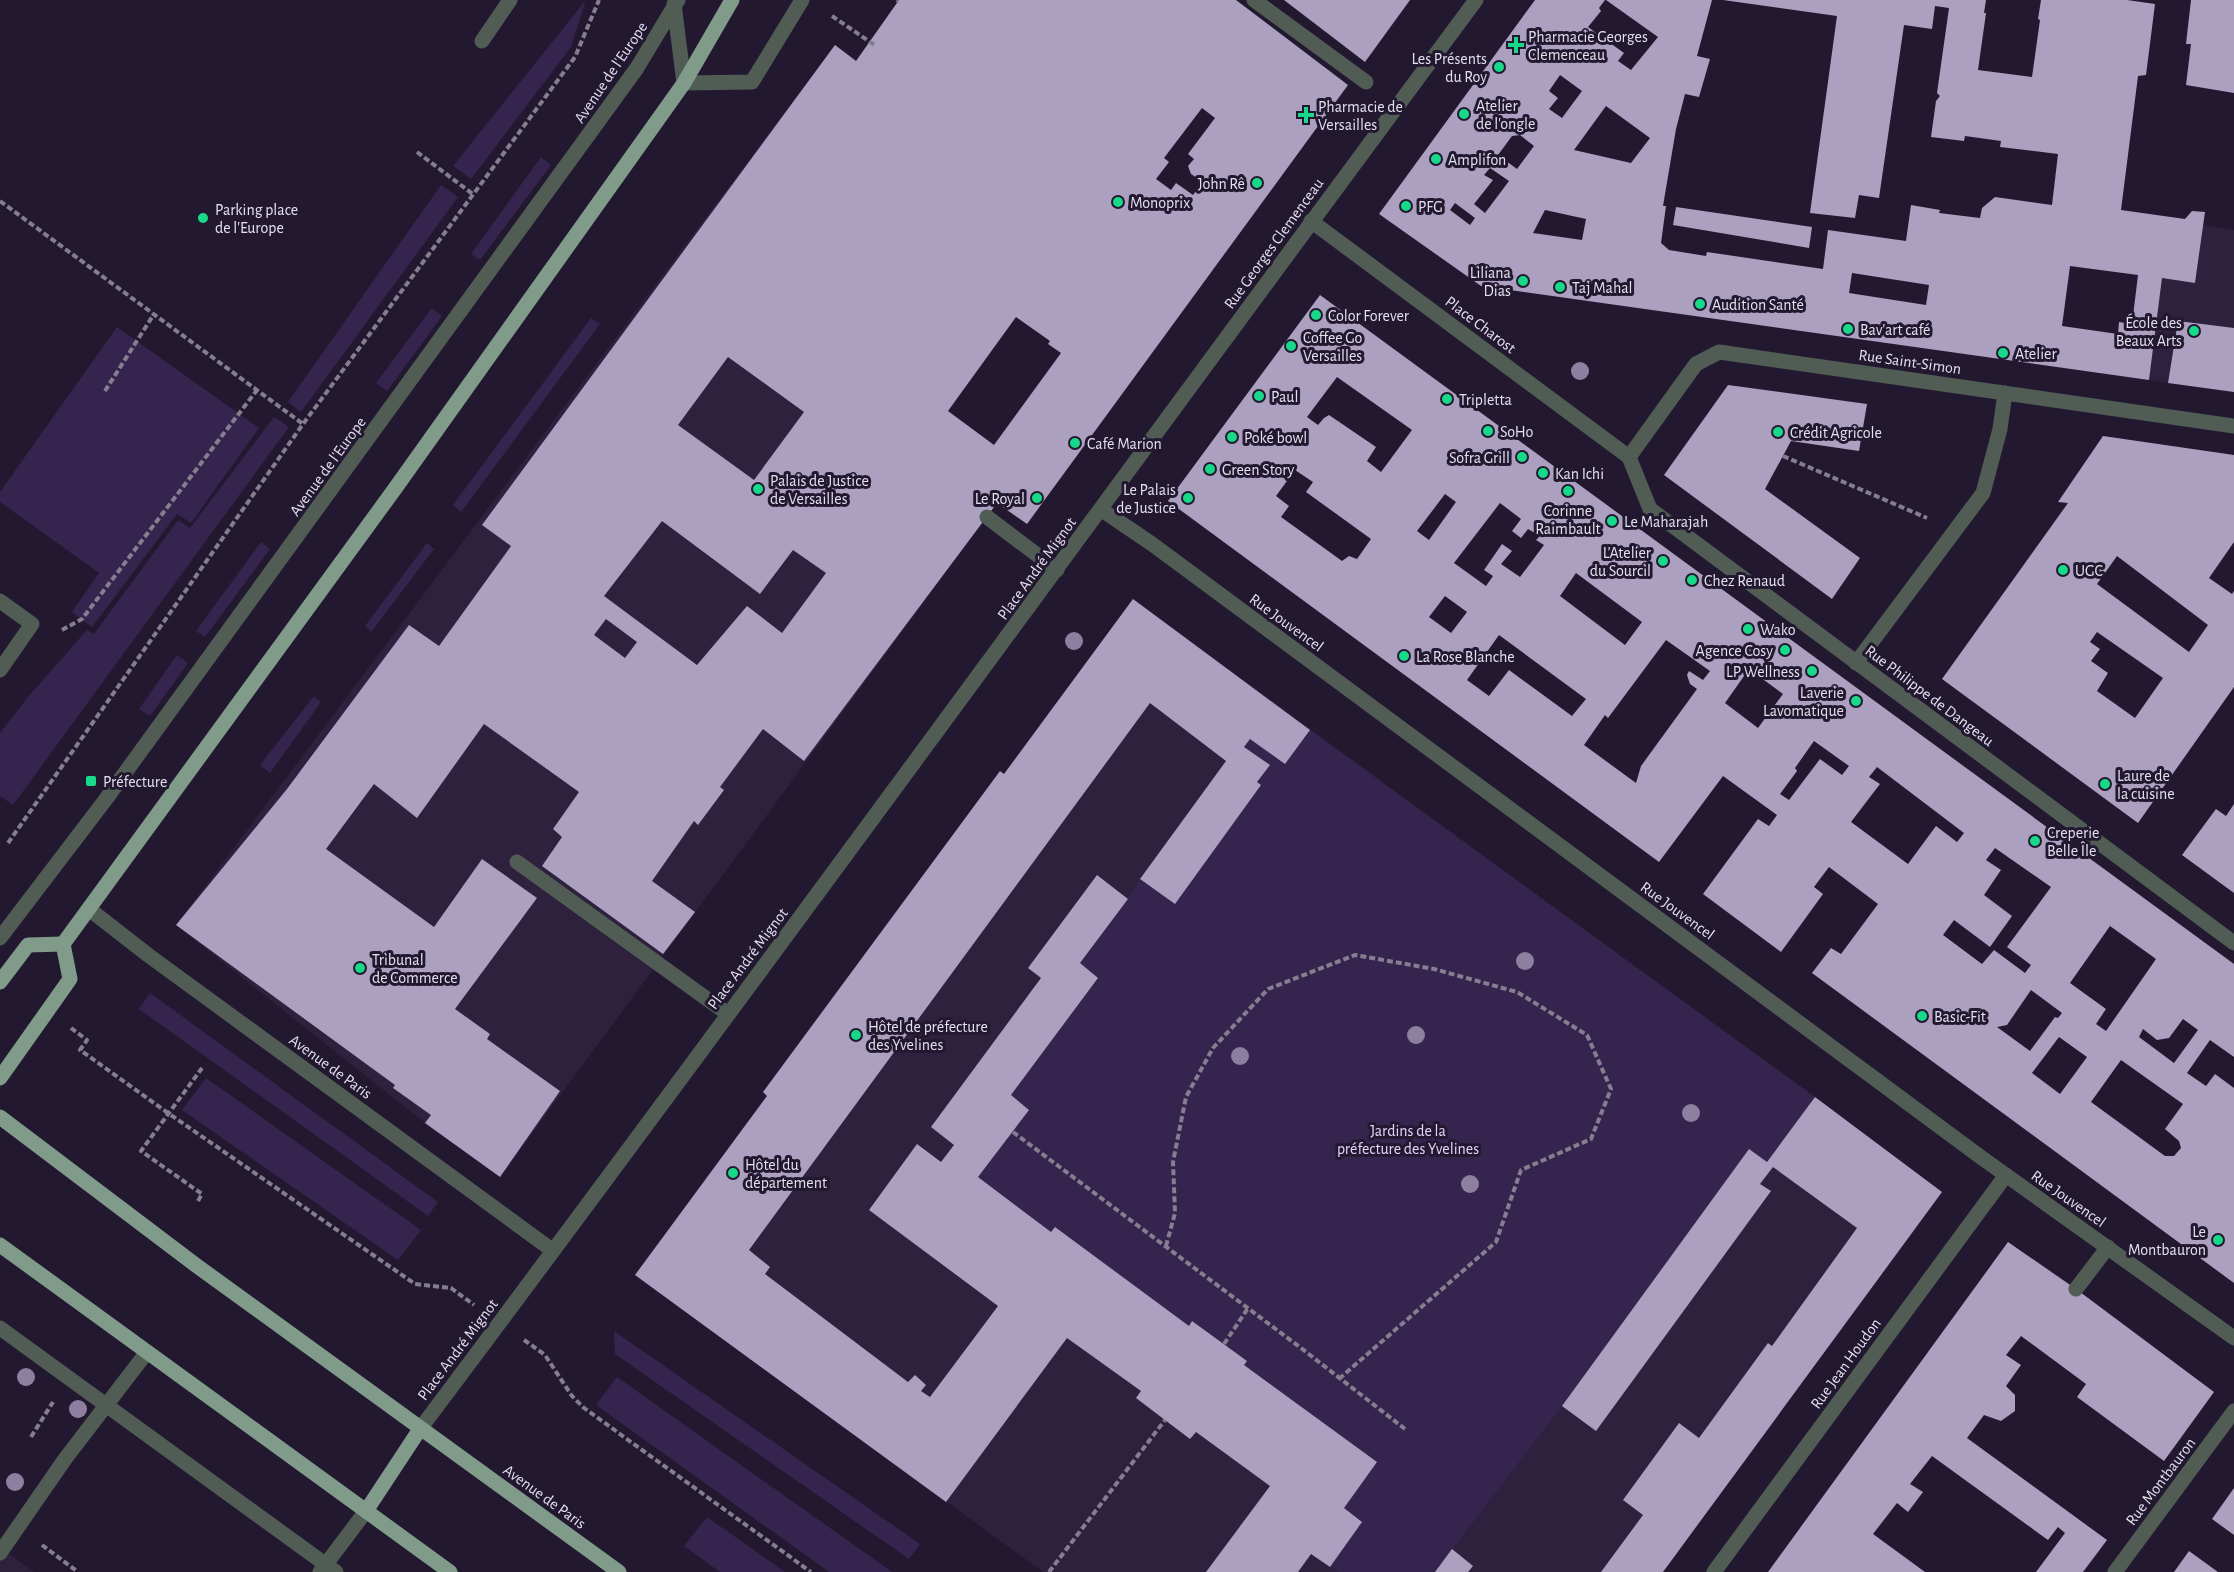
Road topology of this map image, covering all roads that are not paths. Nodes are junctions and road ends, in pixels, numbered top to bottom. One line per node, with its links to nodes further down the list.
1 (510, 0): 7 (street)
2 (732, 0): 8 (main road)
3 (802, 0): 8 (street)
4 (1254, 0): 9 (street)
5 (1476, 0): 10 (street, Rue Georges Clemenceau)
6 (675, 3): 8 (street, Avenue de l'Europe); 22 (street, Avenue de l'Europe)
7 (482, 41)
8 (684, 82): 21 (main road)
9 (1366, 82)
10 (1311, 221): 13 (street, Place Charost); 14 (street, Rue Georges Clemenceau)
11 (2005, 393): 12 (street, Rue Saint-Simon); 13 (street, Rue Saint-Simon); 18 (street)
12 (2234, 426)
13 (1629, 457): 18 (street, Rue Philippe de Dangeau)
14 (1102, 510): 16 (street, Place André Mignot); 29 (street, Rue Jouvencel)
15 (987, 517): 16 (street)
16 (1057, 570): 26 (street, Place André Mignot)
17 (0, 601): 19 (street)
18 (1856, 663): 23 (street, Rue Philippe de Dangeau)
19 (0, 670)
20 (517, 862): 26 (street)
21 (89, 909): 24 (main road); 32 (street, Avenue de Paris)
22 (0, 938)
23 (2234, 943)
24 (63, 944): 25 (main road); 27 (main road)
25 (0, 982)
26 (728, 1014): 32 (street, Place André Mignot)
27 (0, 1078)
28 (0, 1118): 39 (main road, Avenue de Paris)
29 (2006, 1175): 31 (street, Rue Jouvencel); 45 (street, Rue Jean Houdon)
30 (0, 1245): 36 (main road)
31 (2108, 1247): 33 (street); 35 (street, Rue Jouvencel)
32 (552, 1250): 39 (street, Place André Mignot)
33 (2076, 1289)
34 (0, 1328): 37 (street)
35 (2234, 1338)
36 (147, 1352): 37 (street); 40 (main road)
37 (107, 1406): 41 (street); 42 (street)
38 (2234, 1411): 46 (street, Rue Montbauron)
39 (420, 1429): 40 (main road); 44 (main road, Avenue de Paris)
40 (366, 1511): 42 (street); 43 (main road)
41 (1, 1552)
42 (327, 1570)
43 (450, 1572)
44 (619, 1572)
45 (1714, 1572)
46 (2115, 1572)

